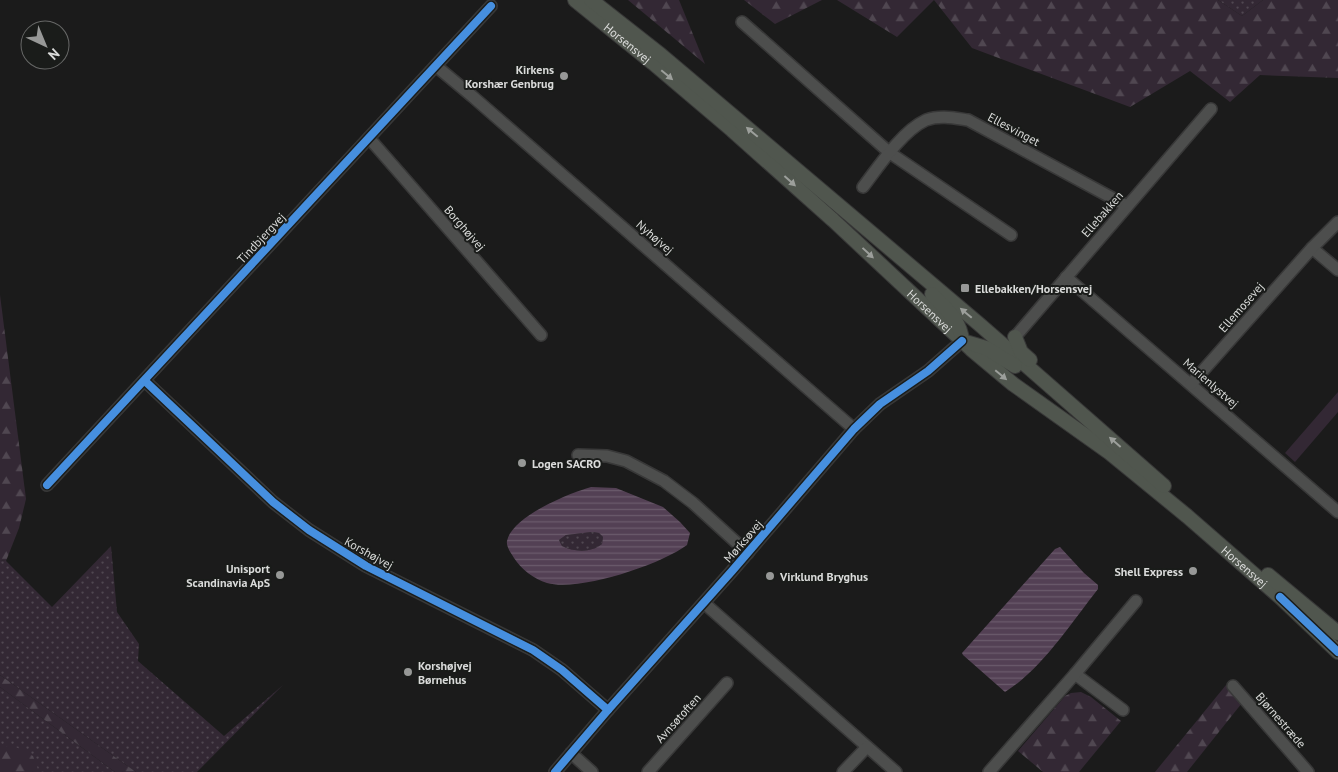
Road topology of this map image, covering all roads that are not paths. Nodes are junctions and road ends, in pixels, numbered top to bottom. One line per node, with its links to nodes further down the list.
1 (575, 0): 19 (main road, Horsensvej, one-way to 19)
2 (591, 0): 14 (main road, Horsensvej, one-way to 2)
3 (491, 6): 5 (street, Tindbjergvej)
4 (742, 22): 8 (street)
5 (436, 66): 7 (street, Tindbjergvej); 23 (street, Nyhøjvej)
6 (1211, 109): 10 (street, Ellebakken)
7 (369, 138): 17 (street, Borghøjvej); 20 (street, Tindbjergvej)
8 (890, 153): 9 (street, Ellesvinget); 10 (street, Ellesvinget); 12 (street)
9 (863, 187)
10 (1127, 206): 16 (street, Ellebakken)
11 (1338, 222): 13 (street, Ellemosevej)
12 (1011, 235)
13 (1312, 248): 15 (street); 21 (street, Ellemosevej)
14 (910, 267): 19 (main road); 22 (main road, Horsensvej, one-way to 14)
15 (1338, 270)
16 (1066, 276): 18 (street, Ellebakken); 21 (street, Marienlystvej)
17 (541, 336)
18 (1015, 337): 22 (main road)
19 (962, 340): 22 (main road); 23 (street, Mørksøvej); 31 (main road, Horsensvej, one-way to 31)
20 (144, 381): 25 (street, Tindbjergvej); 35 (street, Korshøjvej)
21 (1191, 384): 26 (street, Marienlystvej)
22 (1056, 392): 30 (main road, Horsensvej, one-way to 22)
23 (854, 429): 27 (street, Mørksøvej)
24 (578, 455): 27 (street, Mørksøvej)
25 (47, 486)
26 (1338, 512)
27 (748, 553): 29 (street, Mørksøvej)
28 (1136, 601): 32 (street)
29 (704, 603): 35 (street, Mørksøvej); 37 (street)
30 (1338, 633)
31 (1338, 652)
32 (1075, 674): 36 (street); 44 (street)
33 (728, 682): 41 (street, Avnsøtoften)
34 (1233, 686): 45 (street, Bjørnestræde)
35 (608, 710): 38 (street, Mørksøvej)
36 (1123, 710)
37 (867, 747): 42 (street); 43 (street)
38 (571, 753): 39 (street, Mørksøvej); 40 (street)
39 (555, 772)
40 (592, 772)
41 (648, 772)
42 (843, 772)
43 (896, 772)
44 (990, 772)
45 (1308, 772)

